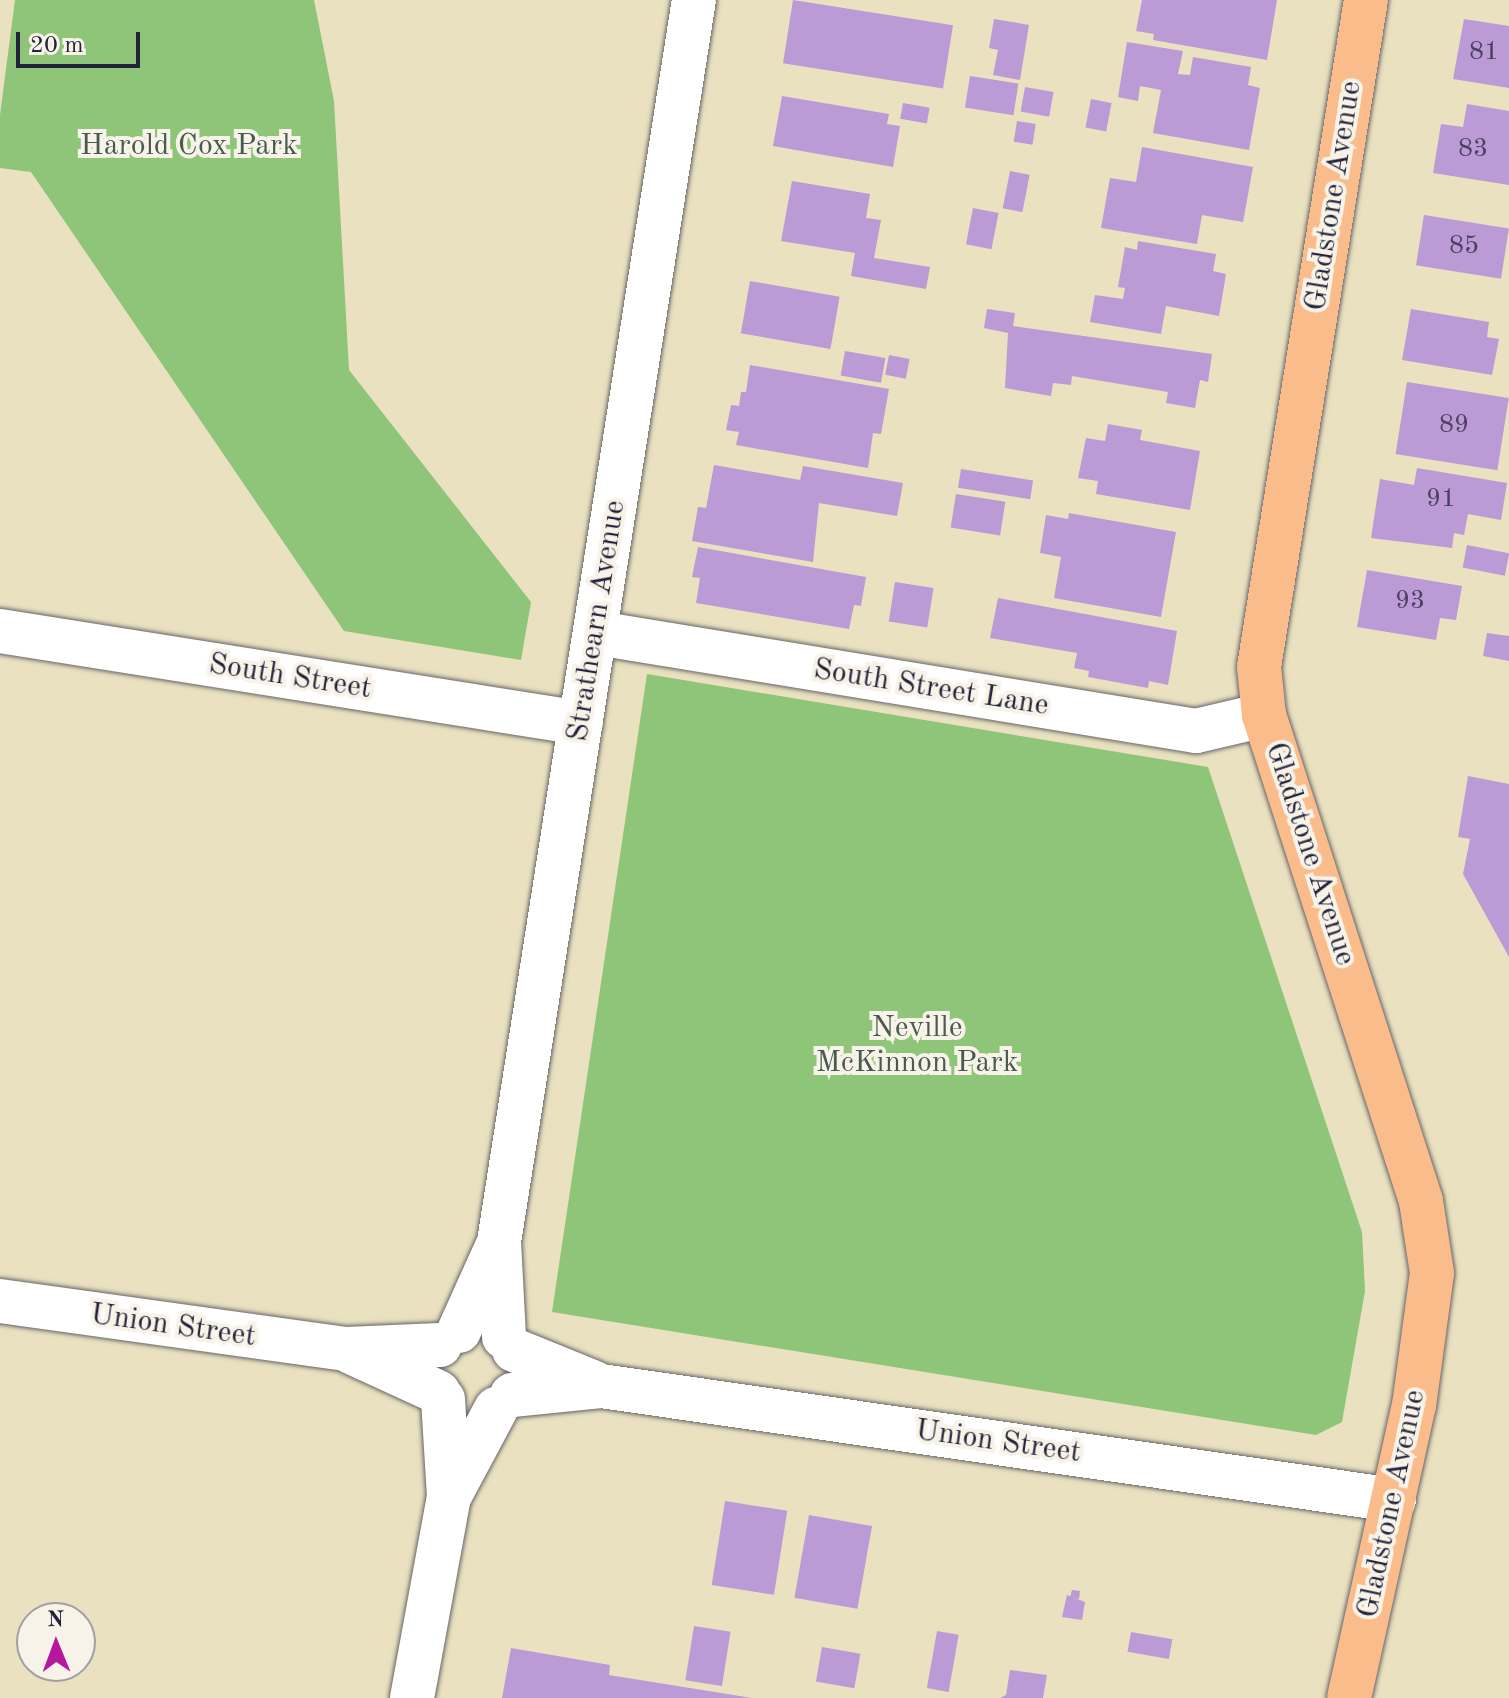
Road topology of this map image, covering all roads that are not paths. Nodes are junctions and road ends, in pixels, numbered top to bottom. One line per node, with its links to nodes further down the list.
1 (694, 0): 4 (street, Strathearn Avenue)
2 (1366, 0): 5 (main road, Gladstone Avenue)
3 (0, 631): 6 (street, South Street)
4 (597, 633): 5 (street, South Street Lane); 6 (street, Strathearn Avenue)
5 (1264, 715): 16 (main road, Gladstone Avenue)
6 (581, 723): 7 (street, Strathearn Avenue)
7 (499, 1242): 9 (street, Strathearn Avenue); 10 (street, Strathearn Avenue)
8 (0, 1301): 11 (street, Union Street)
9 (450, 1338): 10 (street); 11 (street, Union Street); 13 (street)
10 (509, 1344): 12 (street, Union Street); 14 (street)
11 (346, 1349): 13 (street, Union Street)
12 (601, 1386): 14 (street, Union Street); 16 (street, Union Street)
13 (440, 1395): 14 (street); 15 (street)
14 (504, 1402): 15 (street)
15 (449, 1497): 17 (street)
16 (1394, 1500): 18 (main road, Gladstone Avenue)
17 (412, 1698)
18 (1349, 1698)

